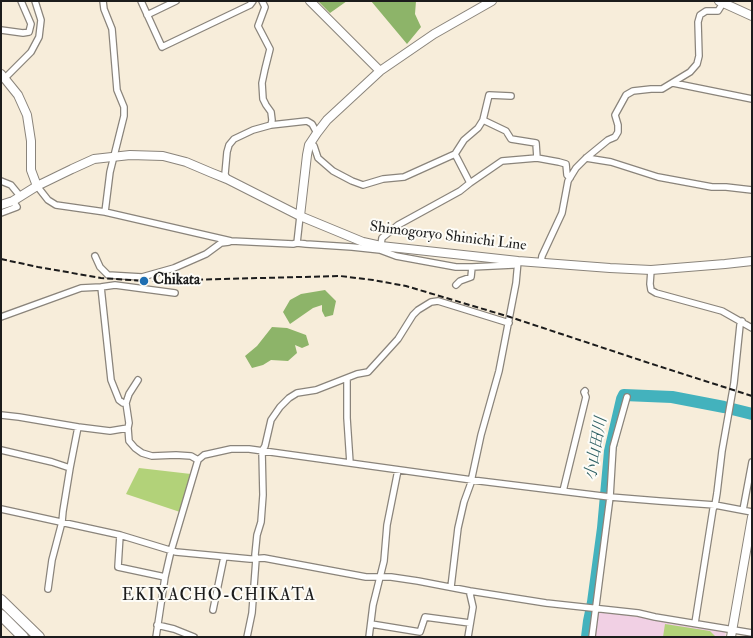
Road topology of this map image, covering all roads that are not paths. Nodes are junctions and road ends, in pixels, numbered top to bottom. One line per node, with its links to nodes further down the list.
1 (21, 1): 13 (street)
2 (35, 1): 15 (street)
3 (103, 1): 24 (street)
4 (140, 1): 11 (street)
5 (176, 1): 11 (street)
6 (253, 1): 11 (street)
7 (262, 1): 20 (street)
8 (310, 1): 14 (main road)
9 (492, 1): 14 (main road)
10 (721, 2): 12 (main road); 16 (street)
11 (147, 15)
12 (752, 16)
13 (1, 30)
14 (380, 71): 21 (main road)
15 (3, 76): 31 (main road)
16 (673, 82): 18 (street); 26 (street)
17 (511, 96): 19 (street)
18 (752, 98)
19 (483, 120): 23 (street); 25 (street)
20 (271, 125): 21 (street); 28 (street)
21 (317, 132): 22 (main road)
22 (311, 143): 23 (street); 38 (main road)
23 (455, 154): 30 (street)
24 (114, 157): 28 (main road, Shimogoryo Shinichi Line); 31 (main road, Shimogoryo Shinichi Line); 36 (street)
25 (537, 158): 27 (street); 30 (street)
26 (586, 158): 27 (street); 32 (street)
27 (570, 178): 45 (street)
28 (226, 179): 38 (main road, Shimogoryo Shinichi Line)
29 (1, 181): 33 (street)
30 (470, 183): 41 (street)
31 (37, 186): 33 (main road, Shimogoryo Shinichi Line); 36 (street)
32 (752, 190)
33 (20, 196): 34 (main road, Shimogoryo Shinichi Line)
34 (13, 201): 35 (main road, Shimogoryo Shinichi Line); 37 (street)
35 (1, 205)
36 (105, 212): 39 (street)
37 (1, 213)
38 (300, 216): 40 (street); 41 (main road, Shimogoryo Shinichi Line)
39 (232, 241): 40 (street); 48 (street)
40 (297, 243): 41 (street)
41 (381, 248): 43 (main road, Shimogoryo Shinichi Line); 46 (street)
42 (95, 256): 48 (street)
43 (518, 261): 45 (main road, Shimogoryo Shinichi Line); 46 (street); 55 (street)
44 (752, 261): 47 (main road, Shimogoryo Shinichi Line)
45 (542, 262): 47 (main road, Shimogoryo Shinichi Line)
46 (472, 267): 49 (street)
47 (651, 270): 54 (street)
48 (142, 276): 51 (street)
49 (456, 285)
50 (101, 287): 51 (street); 53 (street); 61 (street)
51 (134, 288): 52 (street)
52 (175, 293)
53 (1, 317)
54 (742, 322): 56 (street); 75 (street)
55 (509, 324): 57 (street); 72 (street)
56 (752, 328)
57 (347, 379): 66 (street); 69 (street)
58 (138, 380): 61 (street)
59 (585, 390): 73 (street)
60 (627, 397): 74 (street)
61 (126, 403): 64 (street)
62 (1, 415): 63 (street)
63 (78, 427): 64 (street); 70 (street)
64 (128, 428): 67 (street)
65 (1, 450): 70 (street)
66 (262, 451): 67 (street); 69 (street); 84 (street)
67 (198, 460): 82 (street)
68 (752, 462): 77 (street)
69 (350, 463): 71 (street)
70 (70, 468): 80 (street)
71 (398, 470): 72 (street); 86 (street)
72 (472, 480): 73 (street); 87 (street)
73 (563, 491): 74 (street)
74 (610, 497): 75 (street); 91 (street)
75 (715, 505): 77 (street); 95 (street)
76 (1, 509): 80 (street)
77 (743, 510): 78 (street)
78 (752, 512)
79 (752, 517): 99 (main road)
80 (62, 522): 81 (street); 88 (street)
81 (120, 535): 82 (street); 85 (street)
82 (171, 551): 83 (street); 85 (street)
83 (224, 557): 84 (street); 92 (street)
84 (256, 559): 86 (street); 104 (street)
85 (165, 577): 97 (street)
86 (380, 578): 87 (street); 96 (street)
87 (451, 588): 89 (street)
88 (48, 589)
89 (470, 591): 91 (street); 94 (street)
90 (1, 600): 101 (highway)
91 (595, 608): 95 (street); 107 (street)
92 (213, 610)
93 (1, 615): 100 (highway)
94 (470, 623): 96 (street); 106 (street)
95 (695, 623): 99 (street)
96 (371, 624): 105 (street)
97 (158, 625): 102 (street); 103 (street)
98 (752, 633): 99 (street)
99 (732, 634)
100 (23, 637)
101 (39, 637)
102 (156, 637)
103 (194, 637)
104 (248, 637)
105 (369, 637)
106 (468, 637)
107 (592, 637)

